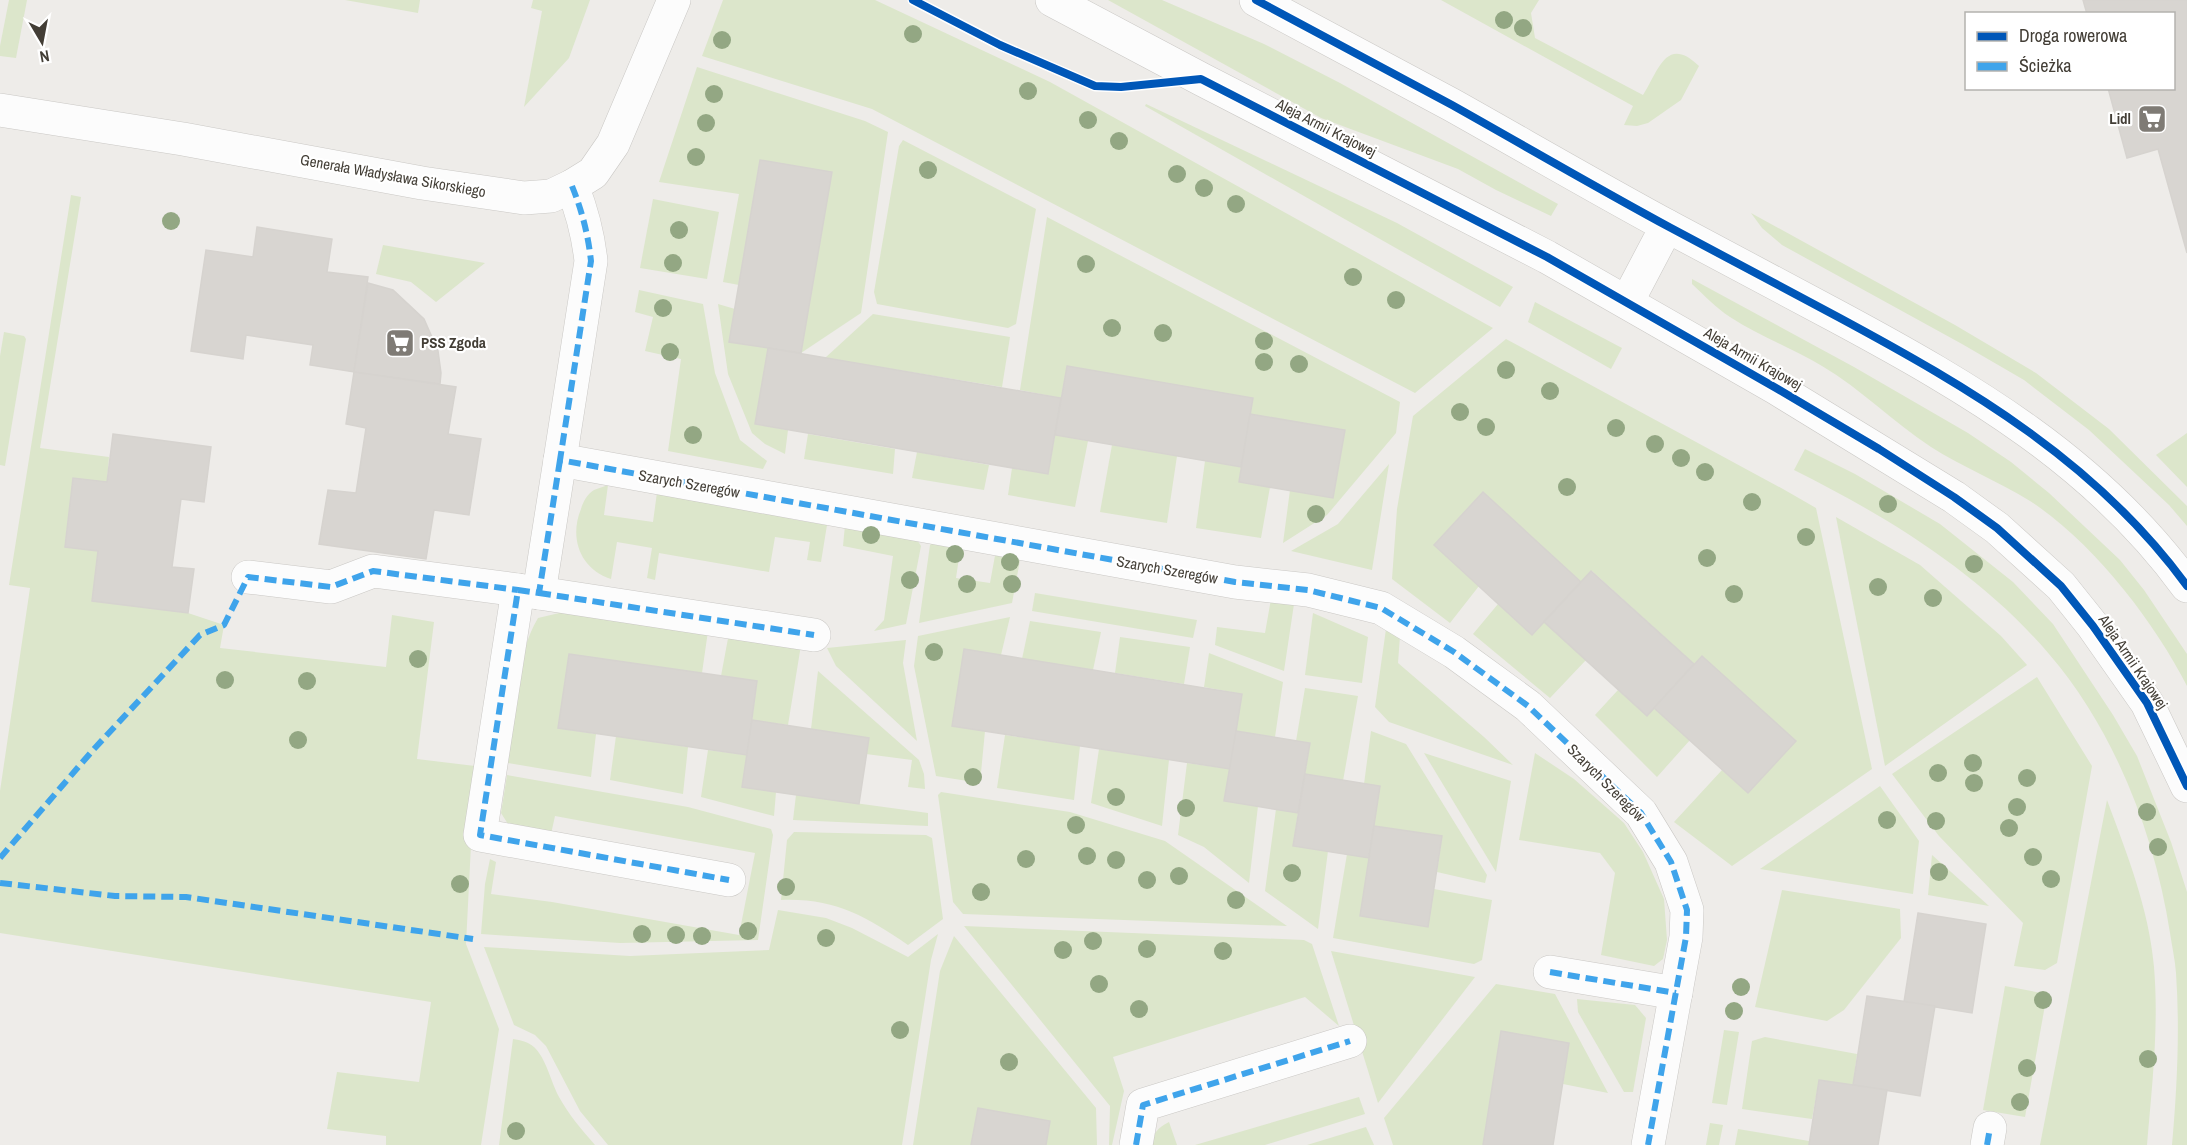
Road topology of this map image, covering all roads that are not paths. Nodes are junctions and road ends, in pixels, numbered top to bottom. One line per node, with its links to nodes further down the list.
1 (674, 0): 5 (street, Generała Władysława Sikorskiego)
2 (1052, 0): 7 (street, Aleja Armii Krajowej)
3 (1256, 0): 6 (street)
4 (0, 110): 5 (street, Generała Władysława Sikorskiego)
5 (572, 186): 8 (street)
6 (1667, 226): 7 (street); 10 (street)
7 (1627, 302): 13 (street, Aleja Armii Krajowej)
8 (560, 460): 11 (street); 16 (street, Szarych Szeregów)
9 (248, 577): 11 (street)
10 (2187, 586)
11 (529, 591): 12 (street); 14 (street)
12 (814, 635)
13 (2187, 786)
14 (729, 880)
15 (1550, 972): 16 (street)
16 (1676, 993): 19 (street, Szarych Szeregów)
17 (1350, 1041): 18 (street)
18 (1136, 1145)
19 (1648, 1145)

